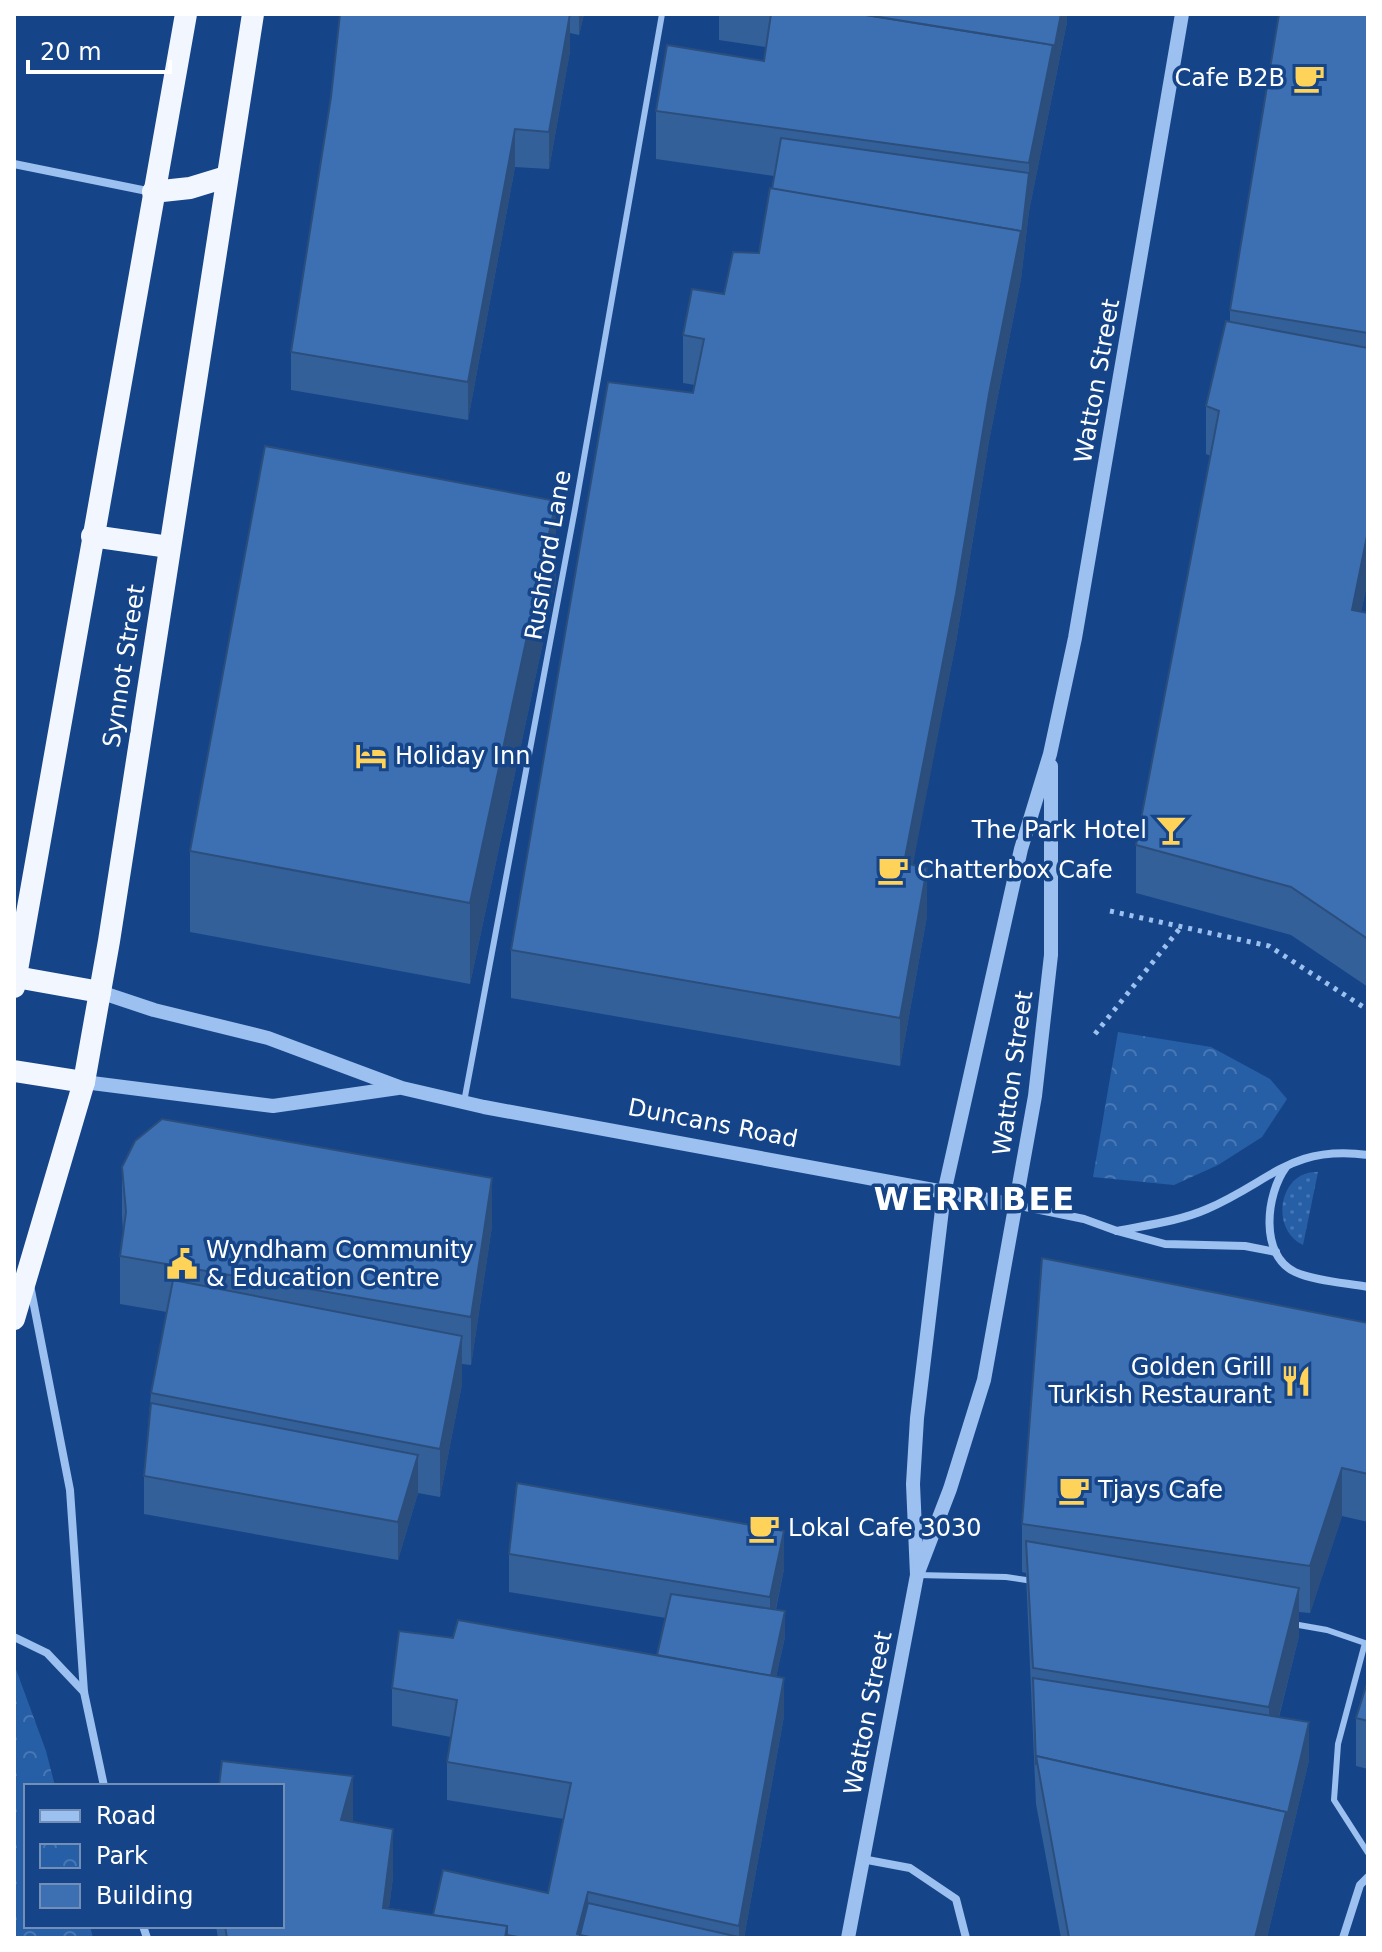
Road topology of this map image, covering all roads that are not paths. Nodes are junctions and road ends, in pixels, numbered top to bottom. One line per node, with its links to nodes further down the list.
1 (186, 14): 7 (highway)
2 (253, 14): 6 (highway, Synnot Street)
3 (662, 14): 16 (lane, Rushford Lane)
4 (1182, 14): 10 (street, Watton Street)
5 (14, 164): 7 (street)
6 (226, 177): 7 (highway); 9 (highway, Synnot Street)
7 (153, 192): 8 (highway)
8 (92, 536): 9 (highway); 11 (highway)
9 (169, 547): 12 (highway, Synnot Street)
10 (1050, 754): 19 (street, Watton Street); 20 (street, Watton Street)
11 (15, 982): 12 (highway, Duncans Road)
12 (100, 992): 14 (highway, Synnot Street); 15 (street, Duncans Road)
13 (14, 1071): 14 (highway, Duncans Road)
14 (84, 1082): 15 (street, Duncans Road); 23 (highway, Synnot Street)
15 (402, 1088): 16 (street, Duncans Road)
16 (464, 1102): 19 (street, Duncans Road)
17 (1368, 1155): 18 (street)
18 (1289, 1164): 21 (street); 22 (street)
19 (944, 1193): 20 (street, Duncans Road); 26 (street, Watton Street)
20 (1015, 1205): 21 (street); 26 (street, Watton Street)
21 (1117, 1231): 22 (street)
22 (1276, 1252): 24 (street)
23 (29, 1276): 25 (highway, Synnot Street); 30 (street)
24 (1368, 1287)
25 (14, 1319)
26 (917, 1575): 27 (lane); 33 (street, Watton Street)
27 (1036, 1582)
28 (1281, 1622): 32 (lane)
29 (14, 1637): 30 (street)
30 (84, 1692): 31 (street)
31 (104, 1784)
32 (1368, 1853)
33 (862, 1859): 35 (street, Watton Street); 36 (street)
34 (1368, 1877): 37 (street)
35 (848, 1938)
36 (966, 1938)
37 (1343, 1938)

